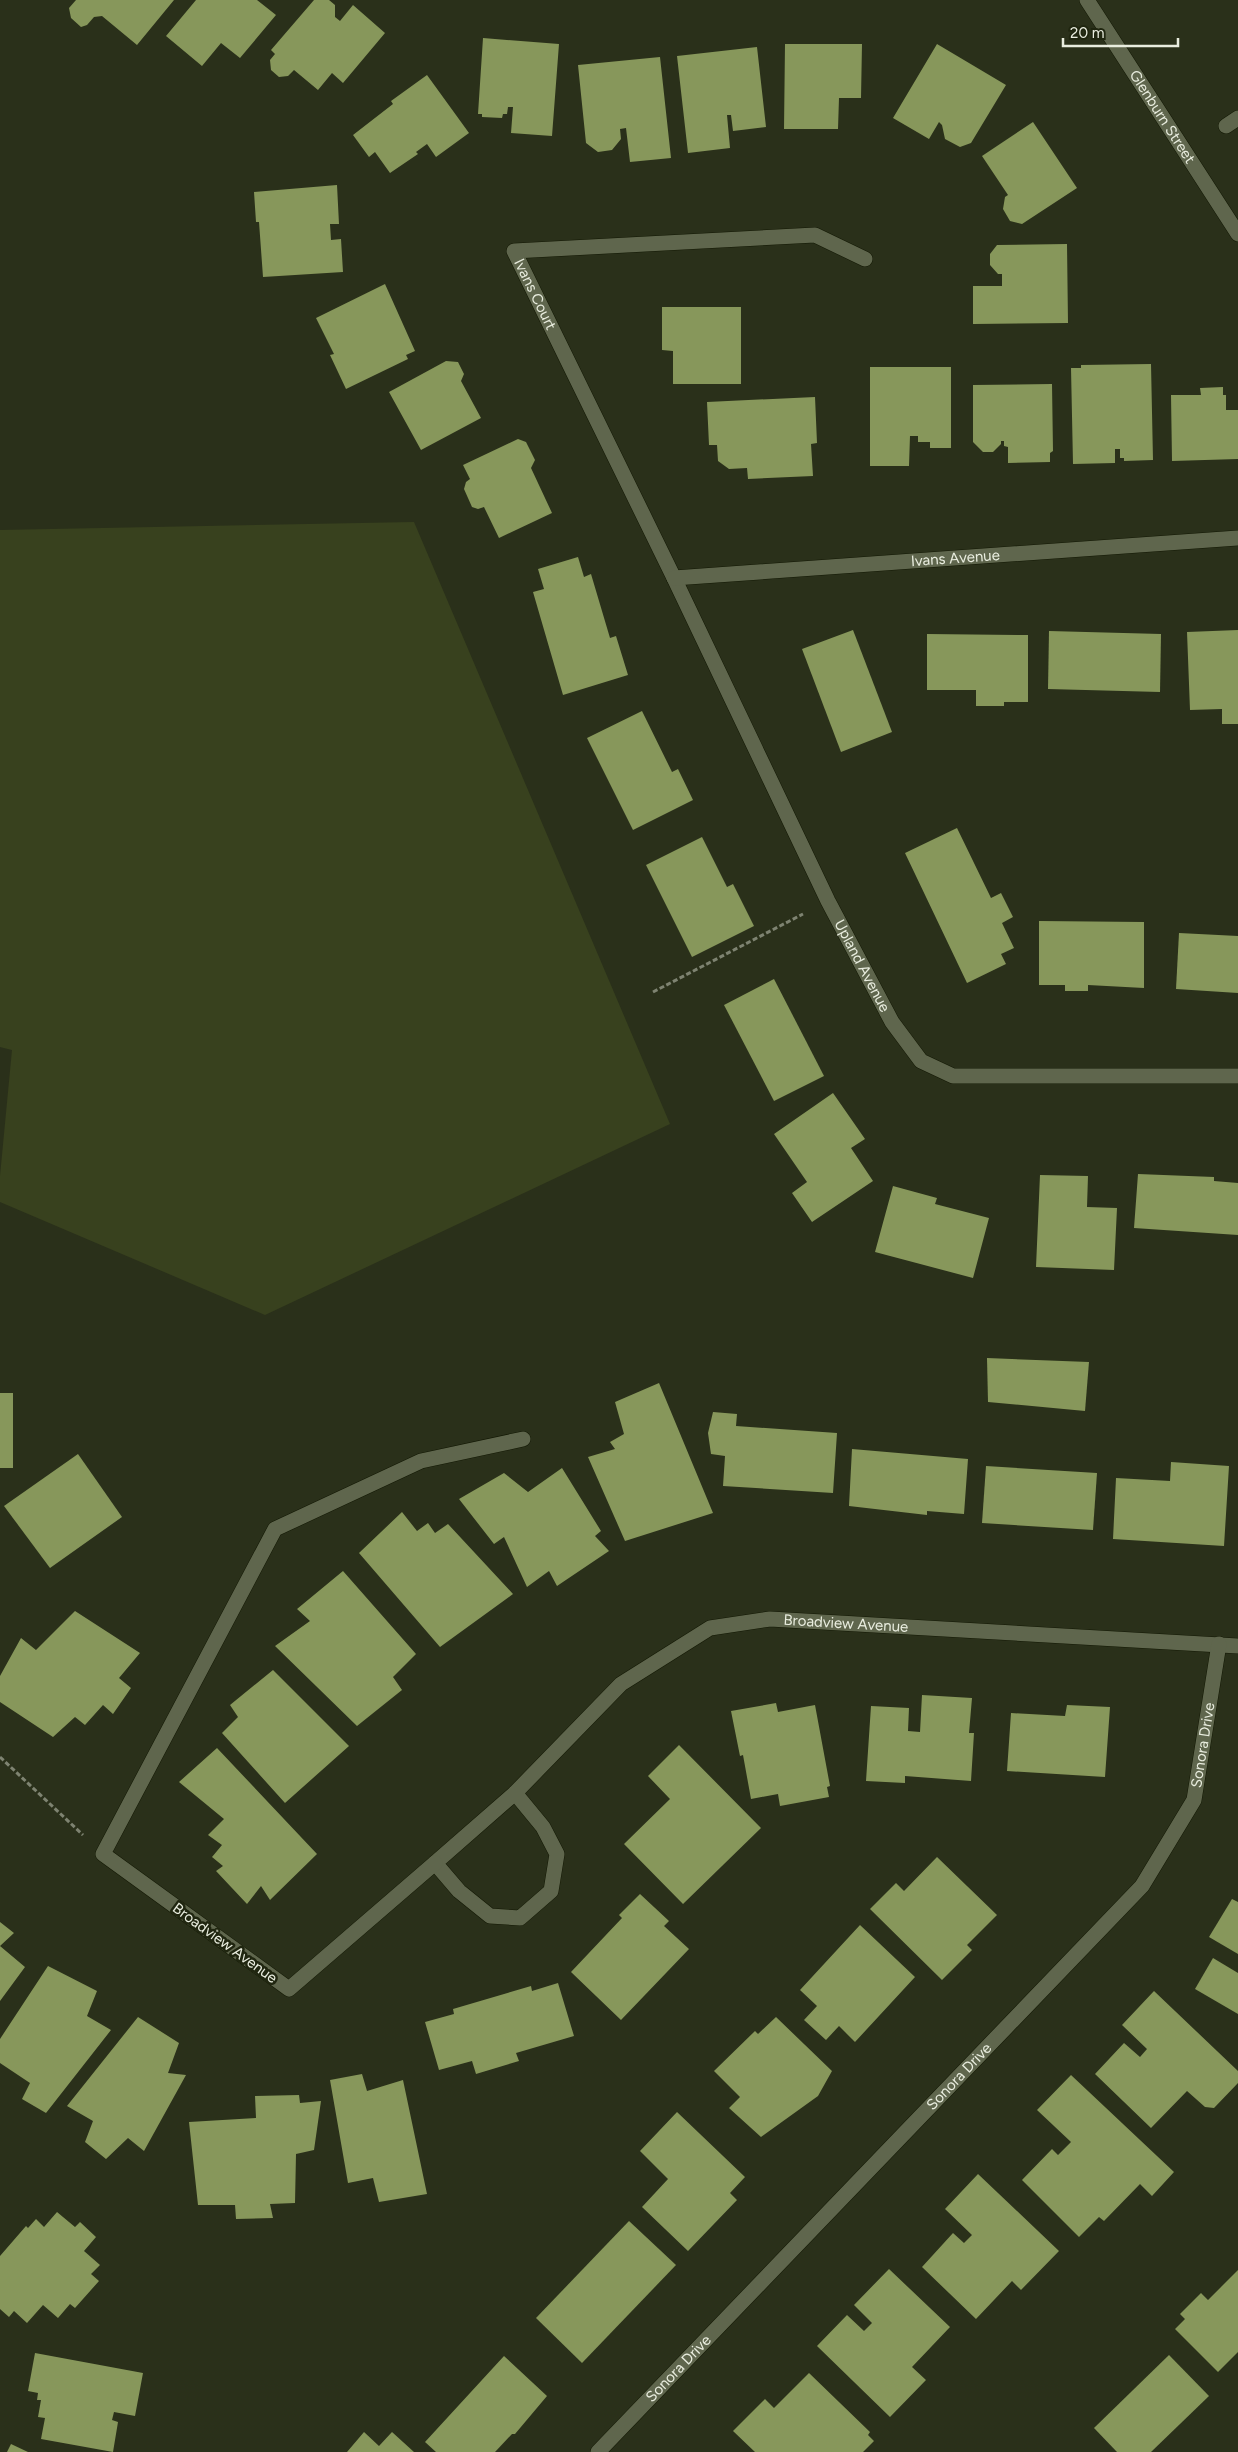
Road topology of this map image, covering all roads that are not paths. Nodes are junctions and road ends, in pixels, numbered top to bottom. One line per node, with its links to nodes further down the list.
1 (1087, 0): 2 (street, Glenburn Street)
2 (1238, 234)
3 (865, 259): 5 (street, Ivans Court)
4 (1238, 538): 5 (street, Ivans Avenue)
5 (674, 578): 6 (street, Upland Avenue)
6 (1238, 1076)
7 (523, 1439): 11 (street, Broadview Avenue)
8 (1219, 1644): 9 (street, Broadview Avenue); 10 (street, Broadview Avenue); 12 (street, Sonora Drive)
9 (1238, 1646)
10 (515, 1793): 11 (street, Broadview Avenue); 11 (street)
11 (434, 1863)
12 (598, 2452)

